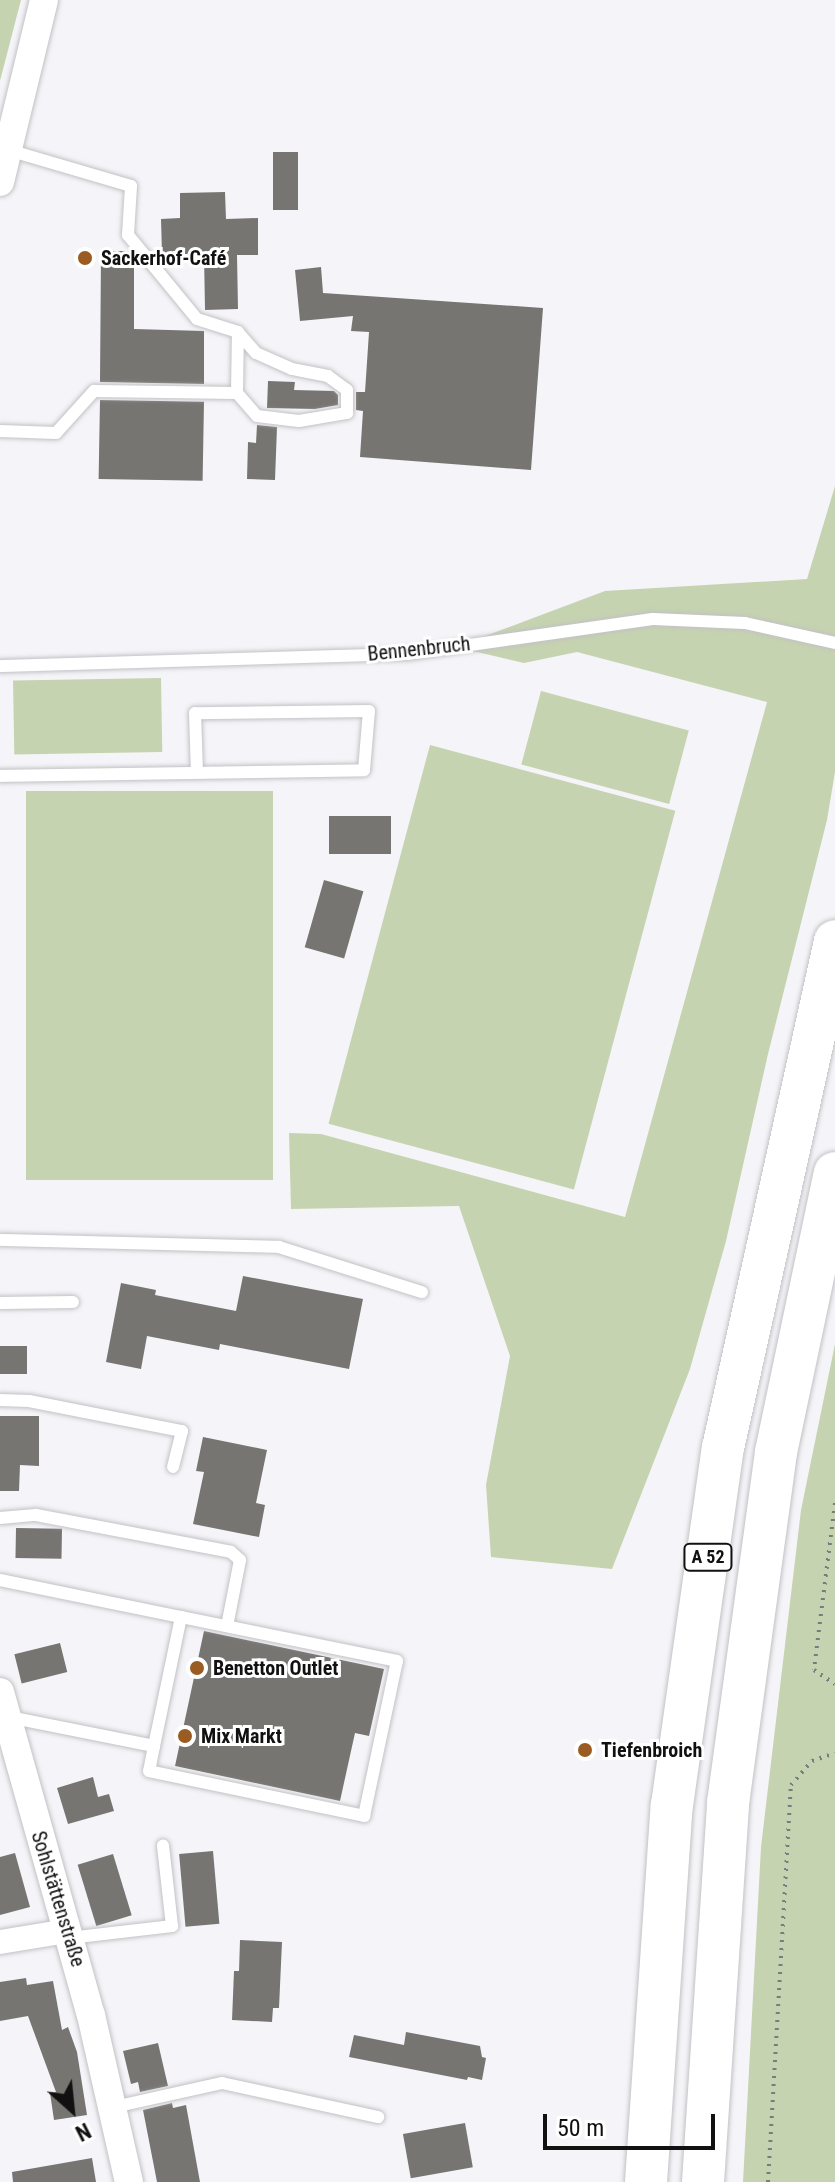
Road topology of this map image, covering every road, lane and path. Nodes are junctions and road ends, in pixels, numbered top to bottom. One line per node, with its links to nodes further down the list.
1 (44, 0): 2 (street)
2 (6, 149): 3 (street); 4 (lane)
3 (0, 182)
4 (238, 332): 5 (lane); 5 (lane)
5 (237, 393): 6 (lane)
6 (0, 431)
7 (831, 642): 8 (lane, Bennenbruch)
8 (0, 666)
9 (197, 772): 9 (lane); 10 (lane)
10 (0, 776)
11 (835, 941): 34 (highway, A 52)
12 (835, 1173): 35 (highway, A 52)
13 (0, 1240): 14 (lane)
14 (422, 1292)
15 (73, 1302): 16 (lane)
16 (0, 1303)
17 (0, 1400): 18 (lane)
18 (173, 1467)
19 (835, 1503): 24 (path)
20 (0, 1518): 23 (lane)
21 (0, 1580): 22 (lane)
22 (181, 1617): 23 (lane); 26 (lane)
23 (227, 1626): 26 (lane)
24 (835, 1684)
25 (3, 1704): 26 (lane); 29 (street, Sohlstättenstraße)
26 (154, 1746)
27 (835, 1753): 36 (path)
28 (163, 1846): 29 (lane)
29 (68, 1934): 30 (street); 31 (street, Sohlstättenstraße)
30 (0, 1942)
31 (114, 2107): 32 (lane); 33 (street, Sohlstättenstraße)
32 (378, 2117)
33 (129, 2182)
34 (646, 2182)
35 (703, 2182)
36 (768, 2182)

